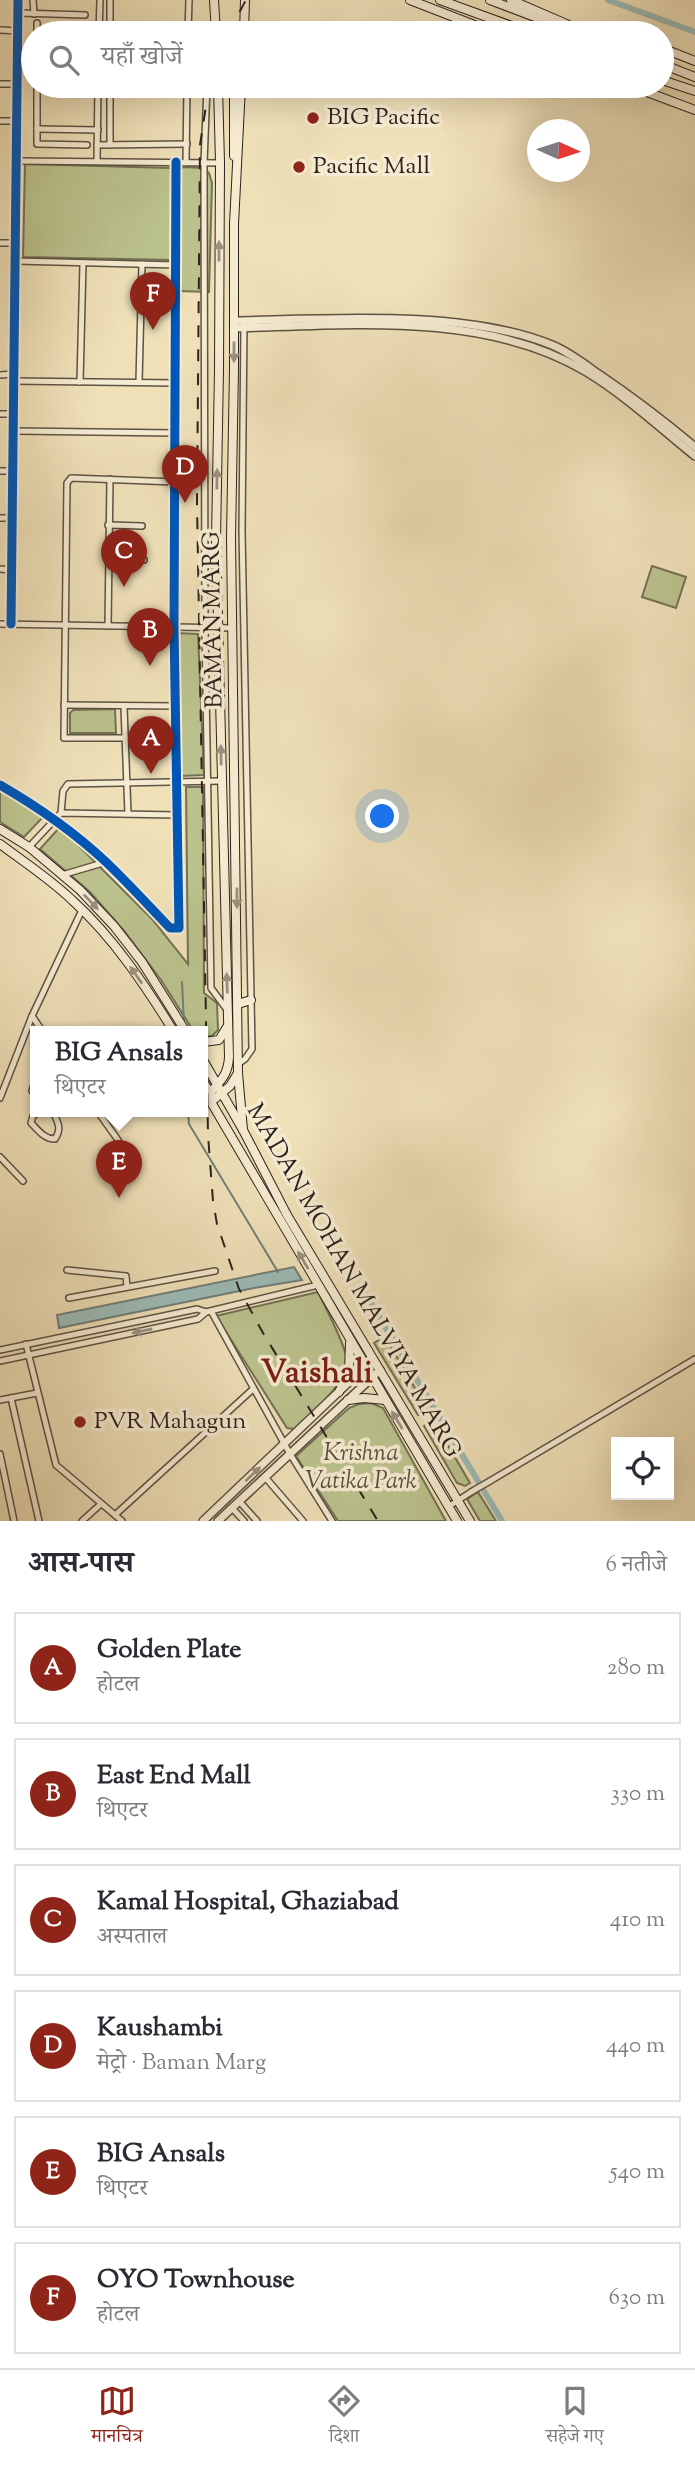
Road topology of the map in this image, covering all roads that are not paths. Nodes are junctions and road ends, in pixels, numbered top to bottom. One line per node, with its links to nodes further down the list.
1 (18, 0): 12 (street)
2 (33, 0): 13 (street)
3 (100, 0): 15 (street)
4 (110, 0): 16 (street)
5 (189, 0): 17 (street)
6 (214, 0): 18 (main road)
7 (245, 0): 19 (main road)
8 (410, 0): 20 (main road)
9 (440, 0): 21 (main road)
10 (490, 0): 22 (main road)
11 (511, 0): 23 (main road)
12 (19, 13): 13 (street); 25 (street)
13 (34, 14): 14 (street)
14 (85, 15)
15 (99, 21)
16 (110, 21)
17 (188, 21)
18 (215, 21)
19 (244, 21)
20 (464, 21)
21 (498, 21)
22 (545, 21)
23 (559, 21)
24 (0, 30): 25 (street)
25 (19, 31): 32 (street)
26 (674, 53): 27 (main road)
27 (695, 61)
28 (674, 69): 29 (main road)
29 (695, 77)
30 (674, 83): 33 (main road)
31 (0, 84): 32 (street)
32 (18, 84): 45 (street)
33 (695, 91)
34 (37, 98): 46 (street)
35 (98, 98): 47 (street)
36 (110, 98): 51 (street)
37 (187, 98): 48 (street)
38 (207, 98): 56 (street)
39 (218, 98): 57 (main road, BAMAN MARG)
40 (234, 98): 58 (main road)
41 (241, 98): 58 (main road, BAMAN MARG)
42 (663, 98): 43 (main road)
43 (695, 110)
44 (0, 121): 45 (street)
45 (18, 121): 52 (street)
46 (37, 129): 47 (street); 49 (street)
47 (98, 130): 50 (street)
48 (187, 144): 51 (street); 55 (street)
49 (87, 145)
50 (97, 145): 51 (street); 53 (street)
51 (110, 145)
52 (17, 161): 53 (street); 60 (street)
53 (96, 161): 54 (street)
54 (176, 162): 55 (street); 64 (street)
55 (186, 163): 56 (street)
56 (204, 163): 57 (street); 100 (street)
57 (220, 163): 75 (main road, BAMAN MARG, one-way to 57)
58 (235, 167): 65 (main road, BAMAN MARG)
59 (0, 243): 60 (street)
60 (16, 243): 61 (street)
61 (16, 261): 62 (street); 68 (street)
62 (83, 263): 63 (street); 69 (street)
63 (142, 264): 64 (street); 70 (street)
64 (176, 265): 71 (street)
65 (234, 324): 66 (street); 76 (main road, BAMAN MARG, one-way to 76)
66 (244, 324): 74 (street); 124 (street)
67 (0, 375): 68 (street)
68 (13, 377): 69 (street); 73 (street)
69 (80, 382): 70 (street)
70 (139, 382): 71 (street)
71 (175, 383): 78 (street)
72 (0, 414): 73 (street)
73 (14, 414): 77 (street)
74 (664, 426): 81 (street); 82 (street)
75 (218, 428): 76 (main road); 79 (main road, BAMAN MARG)
76 (233, 428): 80 (main road, BAMAN MARG)
77 (14, 431): 78 (street); 84 (street)
78 (175, 432): 86 (street)
79 (218, 444): 80 (main road); 101 (main road, BAMAN MARG, one-way to 79)
80 (233, 444): 102 (main road, BAMAN MARG)
81 (695, 447)
82 (695, 456)
83 (0, 471): 84 (street)
84 (13, 471): 88 (street)
85 (110, 479): 86 (street); 89 (street); 97 (street)
86 (175, 482): 99 (street)
87 (0, 518): 88 (street)
88 (12, 518): 94 (street)
89 (108, 525): 90 (street); 91 (street)
90 (142, 526)
91 (108, 559): 92 (street); 98 (street)
92 (144, 560)
93 (0, 569): 94 (street)
94 (12, 570): 96 (street)
95 (0, 624): 96 (street)
96 (11, 624): 97 (street)
97 (65, 625): 98 (street); 103 (street)
98 (108, 626): 99 (street)
99 (174, 627): 100 (street); 104 (street)
100 (205, 628): 101 (street); 110 (street)
101 (218, 628): 102 (street); 107 (main road, BAMAN MARG, one-way to 101)
102 (233, 628): 113 (main road, BAMAN MARG)
103 (64, 705): 105 (street); 106 (street)
104 (175, 706): 105 (street); 109 (street)
105 (124, 707): 106 (street)
106 (125, 738): 108 (street)
107 (221, 781): 110 (street); 112 (main road, BAMAN MARG)
108 (127, 782): 109 (street); 114 (street); 115 (street)
109 (177, 782): 110 (street); 116 (street)
110 (207, 782): 130 (street)
111 (0, 785): 118 (street)
112 (222, 805): 113 (main road); 120 (main road, BAMAN MARG)
113 (236, 805): 117 (main road, BAMAN MARG)
114 (61, 813): 115 (street); 118 (street)
115 (128, 814): 116 (street)
116 (177, 814): 125 (street)
117 (236, 817): 120 (main road); 123 (main road, BAMAN MARG)
118 (54, 820): 122 (street); 125 (street)
119 (0, 829): 122 (main road)
120 (223, 831): 130 (main road, BAMAN MARG, one-way to 120)
121 (0, 844): 127 (main road)
122 (29, 847): 126 (main road)
123 (237, 855): 124 (main road); 129 (main road, BAMAN MARG, one-way to 129)
124 (249, 855): 128 (street)
125 (106, 862): 126 (street)
126 (62, 875): 135 (main road, one-way to 135)
127 (82, 910): 131 (street); 134 (main road, one-way to 127)
128 (251, 1000): 129 (main road); 138 (street)
129 (238, 1004): 138 (main road, BAMAN MARG)
130 (228, 1012): 132 (main road, BAMAN MARG)
131 (32, 1016): 133 (street); 141 (street)
132 (228, 1025): 136 (main road); 139 (main road, BAMAN MARG)
133 (39, 1026)
134 (170, 1026)
135 (182, 1026)
136 (208, 1041)
137 (208, 1068): 139 (main road, MADAN MOHAN MALVIYA MARG)
138 (238, 1069): 139 (main road, BAMAN MARG); 146 (main road)
139 (220, 1088): 142 (main road, BAMAN MARG); 146 (main road, MADAN MOHAN MALVIYA MARG)
140 (208, 1092): 142 (main road, MADAN MOHAN MALVIYA MARG)
141 (0, 1098)
142 (211, 1098): 152 (main road, MADAN MOHAN MALVIYA MARG, one-way to 142)
143 (33, 1117): 144 (street)
144 (56, 1117)
145 (102, 1117): 147 (street)
146 (243, 1130): 160 (main road, MADAN MOHAN MALVIYA MARG)
147 (118, 1140)
148 (0, 1157): 149 (street)
149 (23, 1181)
150 (67, 1270): 153 (street)
151 (215, 1271): 153 (street)
152 (318, 1285): 155 (street); 156 (main road, MADAN MOHAN MALVIYA MARG)
153 (127, 1287): 154 (street)
154 (69, 1298)
155 (208, 1311): 157 (street); 159 (street, one-way to 159); 166 (street)
156 (350, 1340): 163 (main road, MADAN MOHAN MALVIYA MARG); 167 (main road)
157 (26, 1344): 158 (street); 159 (street)
158 (0, 1349)
159 (29, 1355): 162 (street); 168 (street)
160 (374, 1359): 163 (street); 164 (main road, MADAN MOHAN MALVIYA MARG)
161 (695, 1359): 178 (street, bridge)
162 (0, 1361)
163 (366, 1367): 165 (main road, MADAN MOHAN MALVIYA MARG); 167 (street)
164 (380, 1370): 165 (street); 178 (main road, MADAN MOHAN MALVIYA MARG)
165 (372, 1377): 171 (street); 172 (main road, MADAN MOHAN MALVIYA MARG)
166 (253, 1389): 173 (street); 182 (street)
167 (339, 1392): 173 (street)
168 (37, 1393): 169 (street); 179 (street)
169 (11, 1398): 170 (street); 184 (street)
170 (0, 1400)
171 (348, 1400): 172 (main road); 175 (street)
172 (385, 1401): 180 (main road, MADAN MOHAN MALVIYA MARG, one-way to 172)
173 (286, 1443): 175 (street); 187 (street, one-way to 173)
174 (0, 1454): 183 (street)
175 (290, 1454): 176 (street); 192 (street)
176 (265, 1477): 177 (street); 191 (street)
177 (239, 1501): 181 (street); 190 (street)
178 (458, 1501): 180 (street); 194 (main road, MADAN MOHAN MALVIYA MARG)
179 (101, 1504): 182 (street); 185 (street)
180 (448, 1507): 193 (main road, MADAN MOHAN MALVIYA MARG)
181 (232, 1508): 188 (street); 189 (street)
182 (115, 1515): 186 (street)
183 (14, 1521)
184 (39, 1521)
185 (82, 1521)
186 (122, 1521)
187 (203, 1521)
188 (218, 1521)
189 (244, 1521)
190 (257, 1521)
191 (303, 1521)
192 (332, 1521)
193 (457, 1521)
194 (470, 1521)

